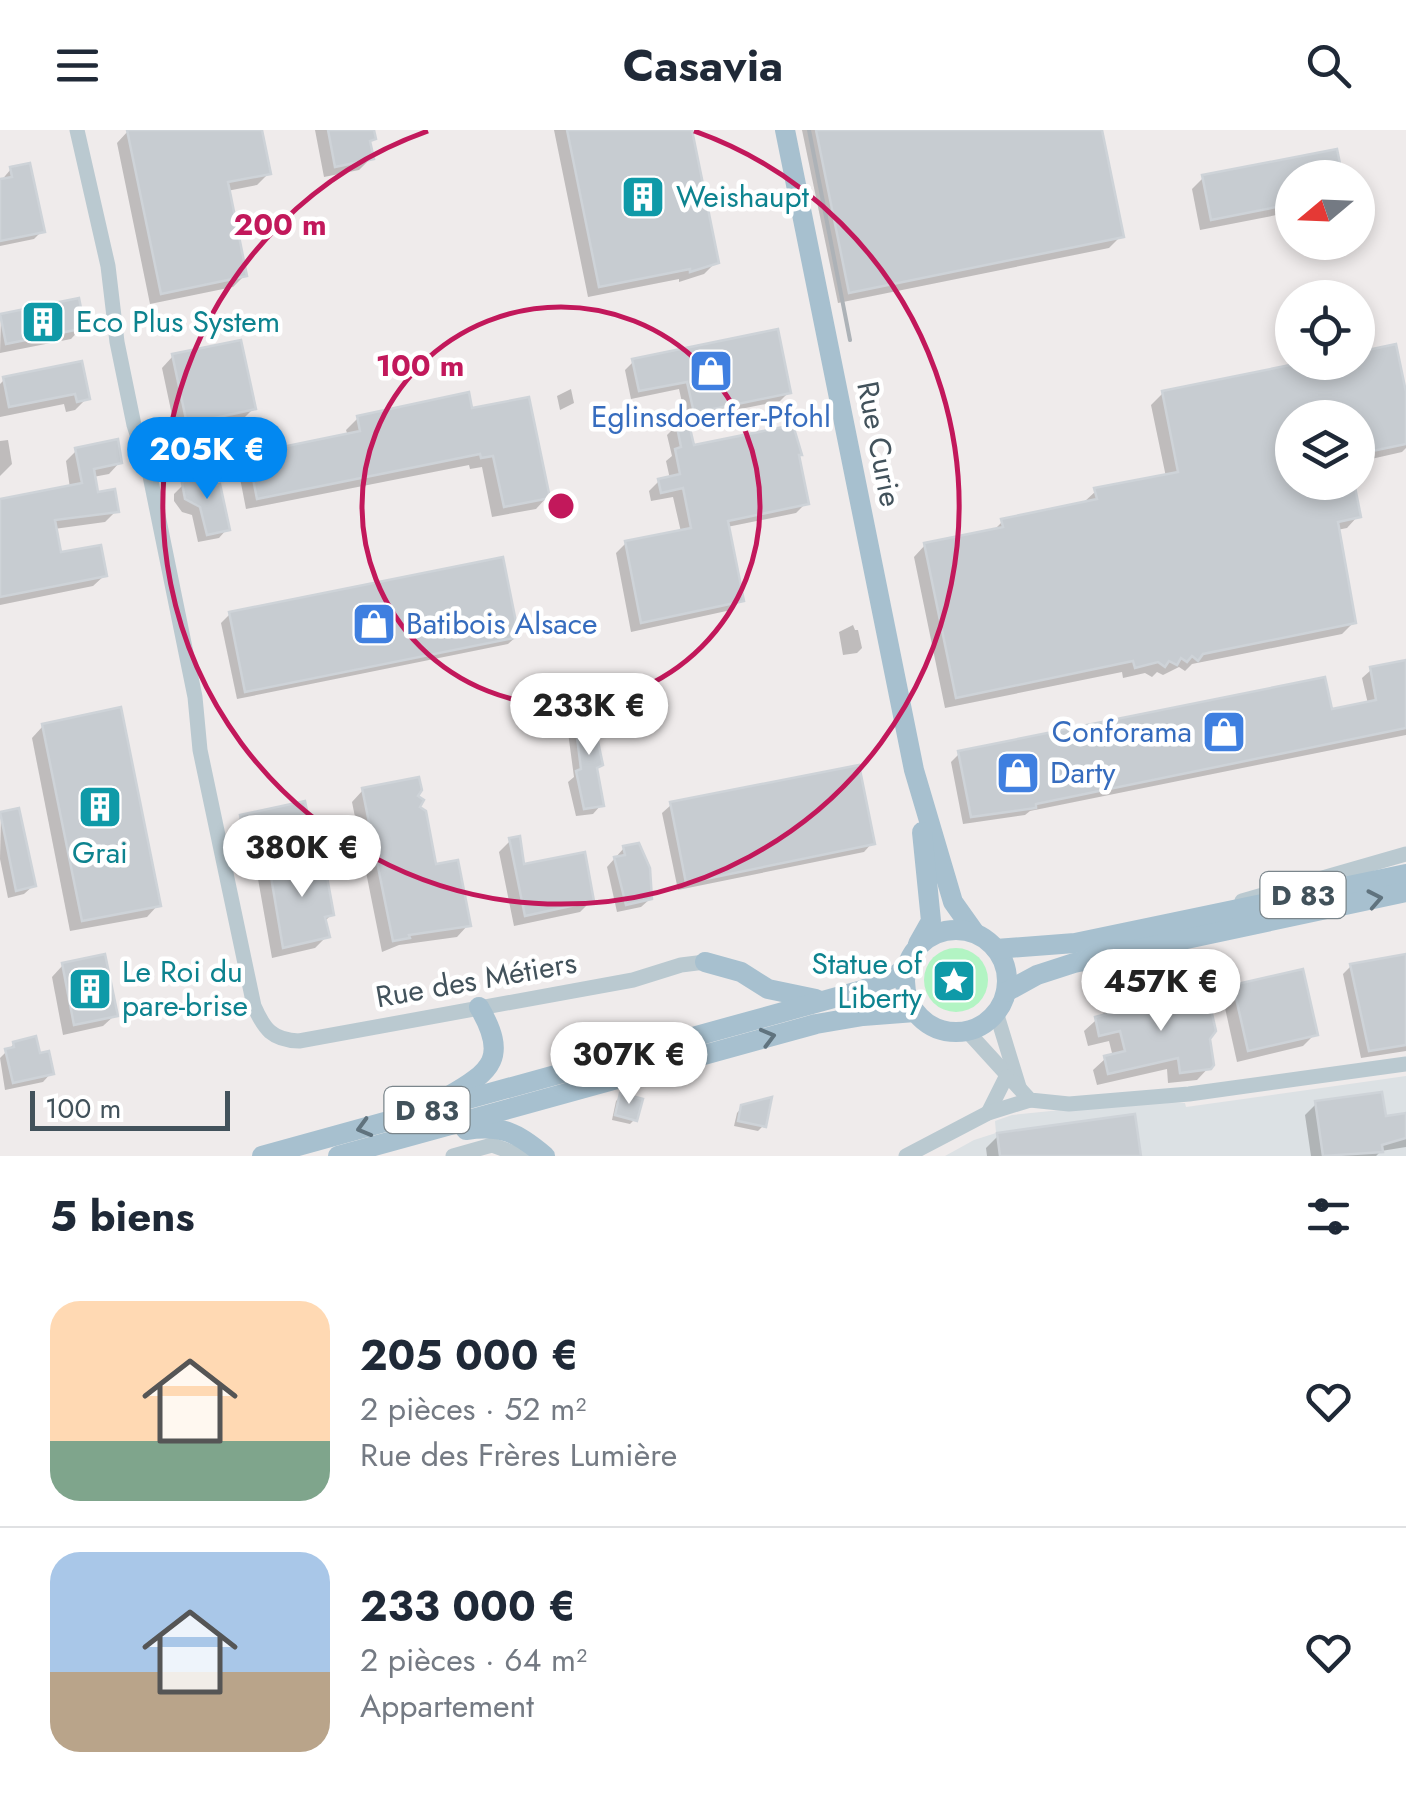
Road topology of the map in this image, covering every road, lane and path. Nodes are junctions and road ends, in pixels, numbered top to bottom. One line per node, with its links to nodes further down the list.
1 (77, 130): 14 (street, Rue des Métiers)
2 (785, 130): 3 (main road, Rue Curie)
3 (914, 770): 8 (main road, Rue Curie); 10 (main road, Rue Curie)
4 (1406, 854): 7 (street)
5 (1406, 874): 7 (main road, D 83)
6 (1406, 892): 12 (main road, D 83, one-way to 6)
7 (1200, 916): 9 (main road, D 83)
8 (974, 933): 9 (main road); 10 (main road)
9 (996, 949): 12 (main road)
10 (910, 958): 13 (main road, D 83); 15 (main road)
11 (704, 962): 13 (main road); 14 (street, Rue des Métiers)
12 (1006, 992): 16 (main road)
13 (828, 1000): 21 (main road, D 83)
14 (479, 1006): 21 (main road)
15 (915, 1012): 17 (main road); 23 (main road, D 83, one-way to 15)
16 (996, 1012): 17 (main road); 20 (street)
17 (967, 1031): 19 (street)
18 (1406, 1064): 20 (street)
19 (1006, 1078): 20 (street); 22 (street)
20 (1025, 1096): 22 (street)
21 (422, 1112): 24 (main road, D 83, one-way to 24)
22 (988, 1113): 29 (street)
23 (404, 1137): 25 (main road, D 83); 28 (main road)
24 (262, 1156)
25 (338, 1156)
26 (453, 1156): 27 (street)
27 (522, 1156)
28 (545, 1156)
29 (906, 1156)

